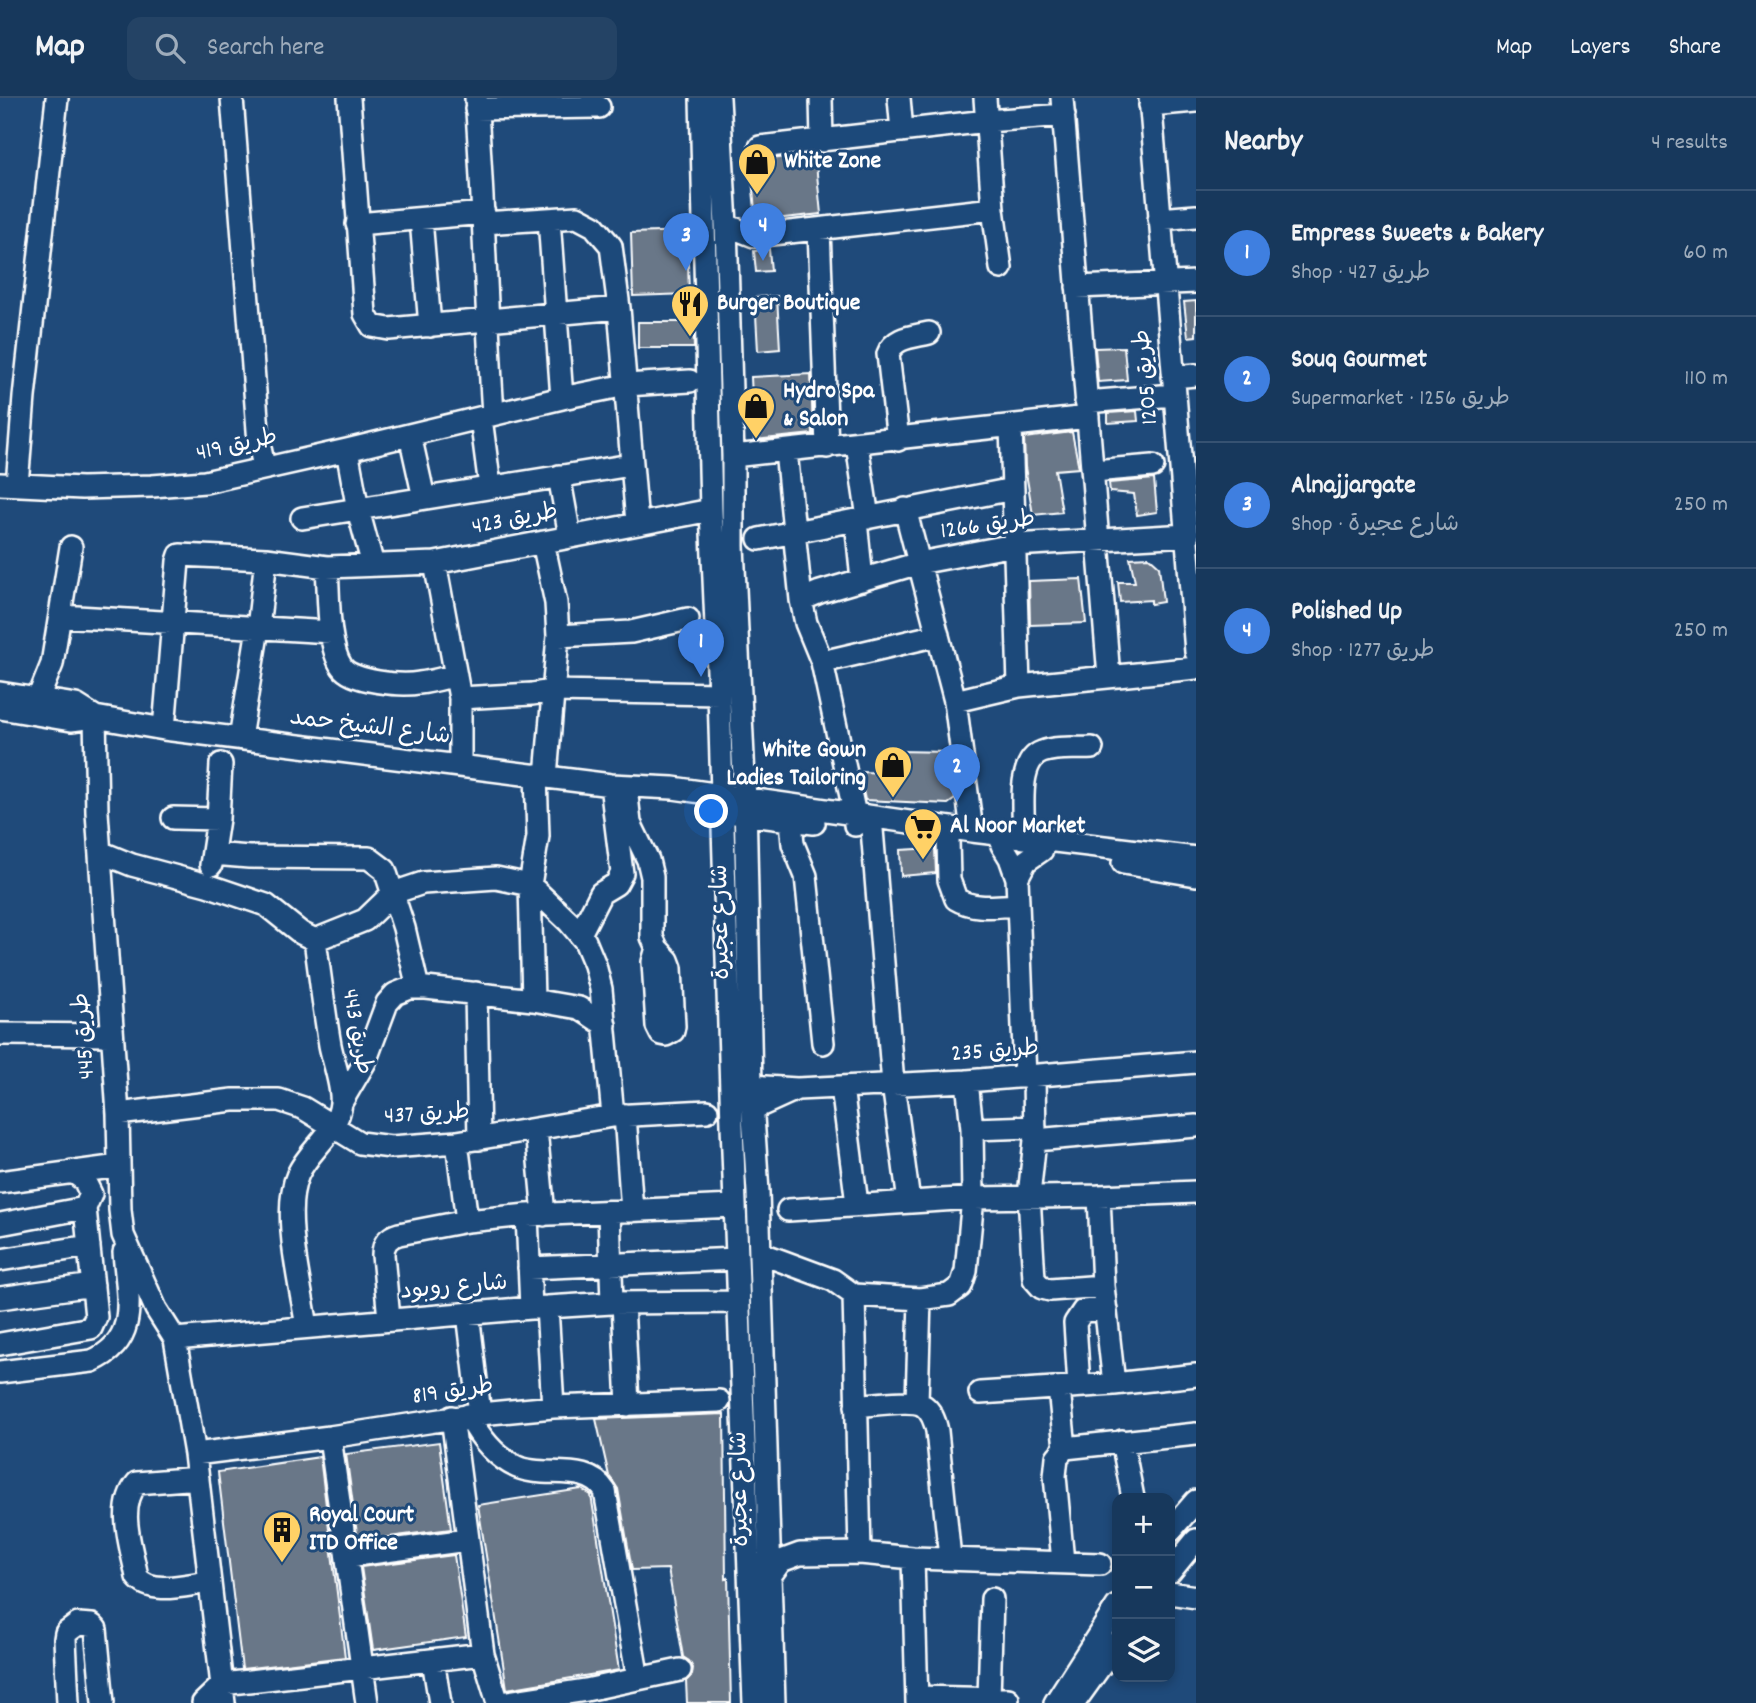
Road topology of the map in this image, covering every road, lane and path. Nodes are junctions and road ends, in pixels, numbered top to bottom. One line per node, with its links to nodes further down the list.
1 (57, 98): 58 (street)
2 (232, 98): 55 (street)
3 (349, 98): 24 (street)
4 (701, 98): 41 (street, شارع عجيرة)
5 (719, 98): 25 (street, شارع عجيرة)
6 (821, 98): 16 (street)
7 (899, 98): 15 (street)
8 (985, 98): 14 (street)
9 (1150, 101): 10 (street); 23 (street, طريق 1205)
10 (1196, 101)
11 (476, 104): 13 (street); 20 (street)
12 (1063, 106): 14 (street); 32 (street)
13 (598, 107)
14 (987, 121): 15 (street); 18 (street)
15 (902, 131): 16 (street)
16 (822, 141): 17 (street)
17 (760, 148)
18 (993, 209): 26 (street); 29 (street)
19 (1196, 216): 23 (street)
20 (484, 218): 21 (street); 22 (street); 35 (street)
21 (421, 219): 24 (street); 36 (street)
22 (549, 219): 33 (street); 34 (street)
23 (1159, 219): 30 (street, طريق 1205)
24 (357, 223): 36 (street)
25 (726, 225): 27 (street); 28 (street, شارع عجيرة)
26 (819, 229): 27 (street); 49 (street)
27 (754, 236): 28 (street)
28 (726, 256): 52 (street, شارع عجيرة)
29 (1001, 268)
30 (1164, 282): 31 (street); 32 (street); 40 (street, طريق 1205)
31 (1196, 282)
32 (1077, 287): 43 (street)
33 (619, 308): 34 (street); 39 (street)
34 (555, 314): 35 (street); 42 (street)
35 (486, 321): 36 (street); 44 (street)
36 (430, 326)
37 (929, 333): 47 (street)
38 (1196, 375): 40 (street)
39 (626, 386): 41 (street, طريق 419); 42 (street, طريق 419); 53 (street)
40 (1173, 386): 43 (street); 61 (street, طريق 1205)
41 (702, 388): 65 (street, شارع عجيرة)
42 (562, 398): 44 (street, طريق 419)
43 (1087, 410): 45 (street); 56 (street)
44 (487, 416): 46 (street, طريق 419); 59 (street)
45 (1011, 426): 47 (street); 60 (street)
46 (410, 435): 50 (street, طريق 419); 62 (street)
47 (898, 440): 48 (street)
48 (857, 444): 49 (street); 67 (street)
49 (827, 447): 51 (street)
50 (347, 450): 55 (street, طريق 419); 64 (street)
51 (786, 451): 52 (street); 69 (street)
52 (733, 456): 114 (street, شارع عجيرة)
53 (631, 465): 57 (street); 68 (street)
54 (1153, 466): 56 (street)
55 (264, 467): 58 (street, طريق 419)
56 (1093, 471): 73 (street)
57 (559, 475): 59 (street); 71 (street)
58 (9, 485)
59 (490, 487): 62 (street)
60 (1013, 489): 63 (street); 75 (street)
61 (1190, 494): 70 (street, طريق 1205)
62 (424, 498): 64 (street)
63 (905, 509): 67 (street); 79 (street)
64 (358, 510): 66 (street); 81 (street)
65 (711, 510): 68 (street, طريق 423); 100 (street, شارع عجيرة)
66 (302, 518)
67 (862, 519): 69 (street); 83 (street)
68 (637, 523): 71 (street, طريق 423)
69 (794, 533): 72 (street); 84 (street)
70 (1188, 535): 73 (street, طريق 1266); 80 (street, طريق 1205)
71 (570, 536): 74 (street, طريق 423)
72 (759, 539)
73 (1099, 540): 75 (street, طريق 1266); 96 (street)
74 (543, 542): 78 (street, طريق 423); 91 (street)
75 (1014, 545): 79 (street, طريق 1266); 97 (street)
76 (71, 547): 85 (street)
77 (265, 559): 82 (street, طريق 423); 87 (street, طريق 423); 88 (street)
78 (435, 563): 81 (street, طريق 423); 95 (street)
79 (919, 563): 83 (street, طريق 1266); 90 (street)
80 (1193, 564): 92 (street, طريق 1205)
81 (373, 565): 82 (street, طريق 423)
82 (327, 566): 89 (street)
83 (862, 580): 84 (street, طريق 1266)
84 (801, 600): 93 (street)
85 (60, 616): 87 (street); 102 (street)
86 (688, 619): 91 (street)
87 (173, 622): 88 (street); 106 (street)
88 (258, 628): 89 (street); 107 (street)
89 (331, 632): 95 (street)
90 (938, 635): 93 (street); 103 (street)
91 (558, 636): 98 (street)
92 (1196, 652)
93 (822, 662): 118 (street)
94 (1196, 668): 96 (street)
95 (456, 675): 101 (street)
96 (1109, 677): 97 (street)
97 (1019, 686): 103 (street)
98 (553, 691): 100 (street); 101 (street); 111 (street)
99 (0, 693): 102 (street, شارع الشيخ حمد)
100 (719, 694): 113 (street, شارع عجيرة)
101 (460, 698): 110 (street)
102 (38, 699): 104 (street); 105 (street, شارع الشيخ حمد)
103 (955, 701): 119 (street)
104 (9, 709): 105 (street, شارع الشيخ حمد)
105 (95, 717): 106 (street, شارع الشيخ حمد); 124 (street, طريق 445)
106 (164, 729): 107 (street, شارع الشيخ حمد)
107 (240, 738): 110 (street, شارع الشيخ حمد)
108 (1092, 748): 120 (street)
109 (221, 764): 116 (street)
110 (460, 765): 111 (street, شارع الشيخ حمد)
111 (541, 776): 112 (street, شارع الشيخ حمد); 130 (street)
112 (625, 787): 113 (street, شارع الشيخ حمد); 133 (street); 135 (street)
113 (723, 803): 114 (street, شارع الشيخ حمد); 155 (street, شارع عجيرة)
114 (745, 807): 117 (street, شارع الشيخ حمد); 118 (street, شارع الشيخ حمد); 151 (street, شارع عجيرة)
115 (173, 818): 116 (street)
116 (218, 818): 125 (street)
117 (791, 820): 118 (street, شارع الشيخ حمد); 144 (street)
118 (863, 822): 119 (street, شارع الشيخ حمد); 121 (street, شارع الشيخ حمد); 150 (street)
119 (972, 831): 120 (street, شارع الشيخ حمد)
120 (1024, 838): 126 (street, شارع الشيخ حمد)
121 (947, 839): 122 (street, شارع الشيخ حمد); 132 (street)
122 (1002, 845): 123 (street, شارع الشيخ حمد); 128 (street)
123 (1042, 850): 127 (street, شارع الشيخ حمد); 128 (street)
124 (100, 852): 129 (street); 143 (street, طريق 445)
125 (213, 854): 129 (street); 131 (street)
126 (1196, 858)
127 (1196, 874)
128 (1017, 878): 132 (street)
129 (208, 885): 134 (street)
130 (530, 885): 131 (street); 133 (street); 139 (street)
131 (393, 893): 134 (street); 136 (street)
132 (1018, 905): 148 (street)
133 (580, 934): 137 (street)
134 (315, 940): 145 (street, طريق 443)
135 (657, 948)
136 (418, 988): 138 (street); 146 (street)
137 (601, 989): 140 (street); 141 (street)
138 (476, 993): 139 (street); 166 (street)
139 (533, 1000): 140 (street)
140 (579, 1008): 141 (street)
141 (605, 1025): 159 (street)
142 (0, 1034): 143 (street)
143 (111, 1035): 158 (street, طريق 445)
144 (823, 1043)
145 (332, 1053): 146 (street); 154 (street, طريق 443)
146 (365, 1062): 154 (street)
147 (1196, 1062): 148 (street, طريق 235)
148 (1029, 1076): 149 (street, طريق 235); 165 (street)
149 (967, 1081): 150 (street, طريق 235); 164 (street)
150 (893, 1084): 152 (street, طريق 235); 176 (street)
151 (751, 1086): 153 (street, طريق 235); 156 (street, شارع عجيرة)
152 (842, 1087): 153 (street, طريق 235); 177 (street)
153 (797, 1089): 156 (street, طريق 235)
154 (342, 1101): 162 (street, طريق 443)
155 (731, 1101): 157 (street, طريق 437); 160 (street, شارع عجيرة)
156 (753, 1109): 171 (street, شارع عجيرة)
157 (707, 1111): 159 (street, طريق 437); 160 (street)
158 (118, 1114): 162 (street, طريق 437); 168 (street, طريق 445)
159 (619, 1115): 163 (street, طريق 437); 181 (street)
160 (732, 1125): 178 (street, شارع عجيرة)
161 (1196, 1126): 165 (street)
162 (335, 1127): 167 (street, طريق 437); 205 (street, طريق 443)
163 (536, 1129): 166 (street, طريق 437); 183 (street)
164 (972, 1129): 165 (street); 175 (street)
165 (1035, 1134): 173 (street)
166 (479, 1139): 167 (street, طريق 437)
167 (457, 1142): 185 (street)
168 (119, 1166): 169 (street); 187 (street, طريق 445)
169 (72, 1171): 170 (street); 179 (street)
170 (0, 1182)
171 (758, 1192): 180 (street); 184 (street, شارع عجيرة)
172 (1196, 1192): 174 (street)
173 (1029, 1196): 174 (street); 175 (street); 195 (street)
174 (1099, 1196): 195 (street)
175 (973, 1198): 176 (street); 198 (street)
176 (909, 1202): 177 (street)
177 (857, 1204): 180 (street)
178 (735, 1206): 181 (street); 190 (street, شارع عجيرة)
179 (85, 1208): 186 (street); 188 (street)
180 (788, 1210): 184 (street)
181 (632, 1211): 182 (street)
182 (608, 1212): 183 (street); 192 (street)
183 (536, 1215): 185 (street); 193 (street)
184 (759, 1220): 189 (street, شارع عجيرة)
185 (467, 1221): 204 (street)
186 (0, 1224)
187 (123, 1235): 206 (street, طريق 445); 208 (street)
188 (89, 1246): 191 (street); 194 (street)
189 (760, 1252): 196 (street); 230 (street, شارع عجيرة)
190 (737, 1259): 192 (street); 199 (street, شارع عجيرة)
191 (0, 1260)
192 (612, 1264): 193 (street); 200 (street)
193 (528, 1268): 201 (street)
194 (93, 1284): 197 (street); 207 (street)
195 (1103, 1286): 202 (street)
196 (854, 1295): 198 (street); 217 (street)
197 (0, 1298)
198 (920, 1299): 215 (street)
199 (738, 1302): 200 (street, شارع روبود); 209 (street, شارع عجيرة)
200 (617, 1303): 201 (street, شارع روبود); 216 (street)
201 (539, 1308): 203 (street, شارع روبود); 218 (street)
202 (1106, 1309): 211 (street); 212 (street)
203 (468, 1313): 204 (street, شارع روبود); 220 (street)
204 (389, 1319): 205 (street, شارع روبود)
205 (307, 1327): 206 (street, شارع روبود)
206 (175, 1339): 225 (street)
207 (0, 1344)
208 (0, 1372)
209 (741, 1373): 214 (street); 219 (street, شارع عجيرة)
210 (1196, 1375): 211 (street)
211 (1114, 1384): 212 (street)
212 (1069, 1387): 213 (street); 224 (street)
213 (980, 1393)
214 (719, 1401): 216 (street, طريق 819); 219 (street, طريق 819)
215 (917, 1402): 217 (street); 237 (street)
216 (628, 1405): 218 (street, طريق 819)
217 (856, 1406): 233 (street)
218 (553, 1407): 220 (street, طريق 819)
219 (741, 1411): 261 (street, شارع عجيرة)
220 (467, 1415): 222 (street, طريق 819); 231 (street); 252 (street)
221 (1196, 1434): 223 (street)
222 (330, 1437): 225 (street, طريق 819); 235 (street)
223 (1122, 1441): 224 (street); 227 (street)
224 (1065, 1448): 238 (street)
225 (195, 1454): 226 (street)
226 (198, 1478): 242 (street); 242 (street)
227 (1132, 1493)
228 (1196, 1501): 229 (street)
229 (1175, 1525)
230 (769, 1540): 234 (street); 241 (street, شارع عجيرة)
231 (467, 1541): 235 (street); 248 (street)
232 (1194, 1550): 240 (street)
233 (860, 1553): 234 (street); 236 (street)
234 (800, 1554): 241 (street)
235 (348, 1556): 250 (street)
236 (913, 1558): 237 (street); 254 (street)
237 (950, 1558): 238 (street)
238 (1063, 1562): 239 (street)
239 (1100, 1564)
240 (1175, 1567)
241 (770, 1576): 262 (street, شارع عجيرة)
242 (210, 1582): 253 (street)
243 (1175, 1594): 244 (street)
244 (1196, 1597)
245 (992, 1599): 254 (street)
246 (1112, 1614): 263 (street)
247 (1112, 1650): 264 (street)
248 (483, 1654): 249 (street); 260 (street)
249 (433, 1660): 250 (street); 259 (street)
250 (362, 1668): 253 (street); 258 (street)
251 (680, 1670): 252 (street)
252 (638, 1679): 260 (street)
253 (223, 1694): 257 (street)
254 (917, 1700)
255 (68, 1703): 256 (street)
256 (103, 1703)
257 (203, 1703)
258 (368, 1703)
259 (440, 1703)
260 (500, 1703)
261 (754, 1703)
262 (774, 1703)
263 (1055, 1703)
264 (1074, 1703)

